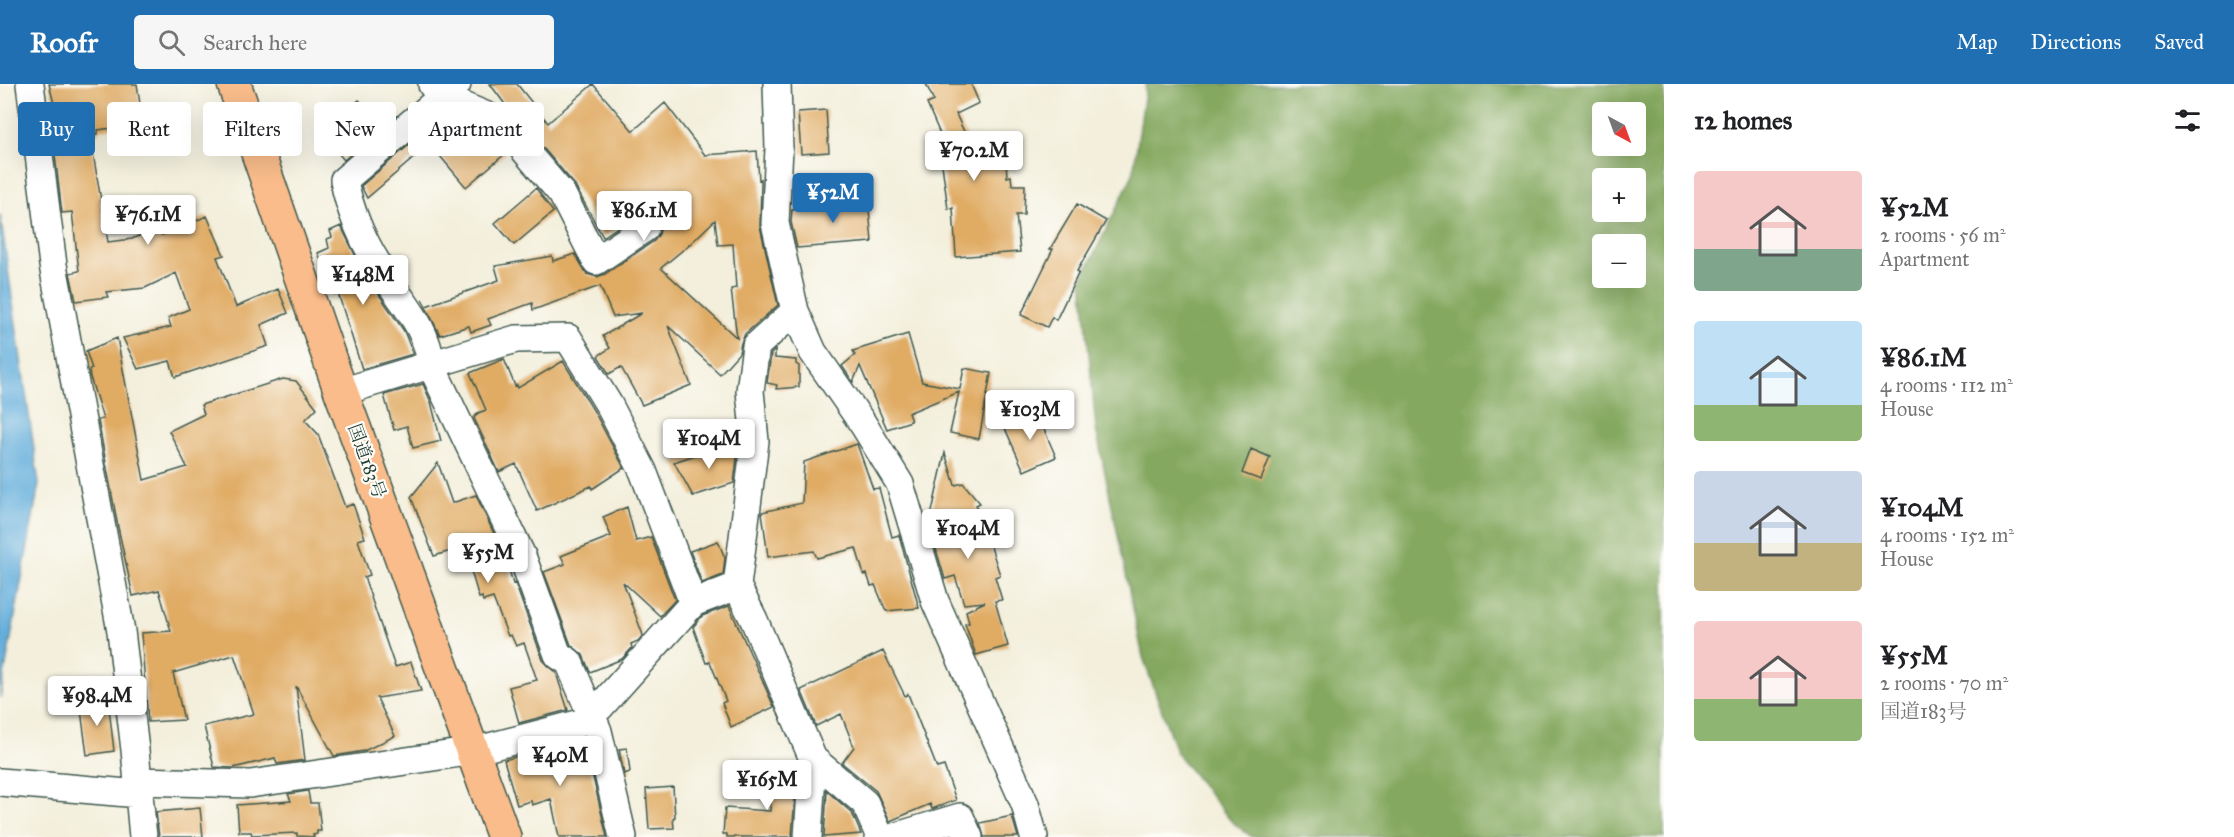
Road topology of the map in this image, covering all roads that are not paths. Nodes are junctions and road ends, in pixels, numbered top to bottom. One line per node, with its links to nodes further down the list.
1 (30, 84): 15 (street)
2 (234, 84): 8 (highway, 国道183号)
3 (777, 84): 6 (street)
4 (443, 88): 5 (street); 7 (street)
5 (645, 228)
6 (795, 311): 9 (street); 23 (street)
7 (431, 365): 8 (street); 10 (street); 11 (street)
8 (341, 392): 12 (highway, 国道183号)
9 (737, 586): 10 (street); 13 (street)
10 (693, 603): 11 (street)
11 (592, 714): 12 (street); 18 (street)
12 (474, 752): 15 (street); 17 (highway, 国道183号)
13 (813, 759): 19 (street); 20 (street)
14 (0, 782): 15 (street)
15 (138, 788): 16 (street)
16 (143, 837)
17 (504, 837)
18 (623, 837)
19 (808, 837)
20 (880, 837)
21 (894, 837): 22 (street)
22 (969, 837)
23 (1034, 837)

